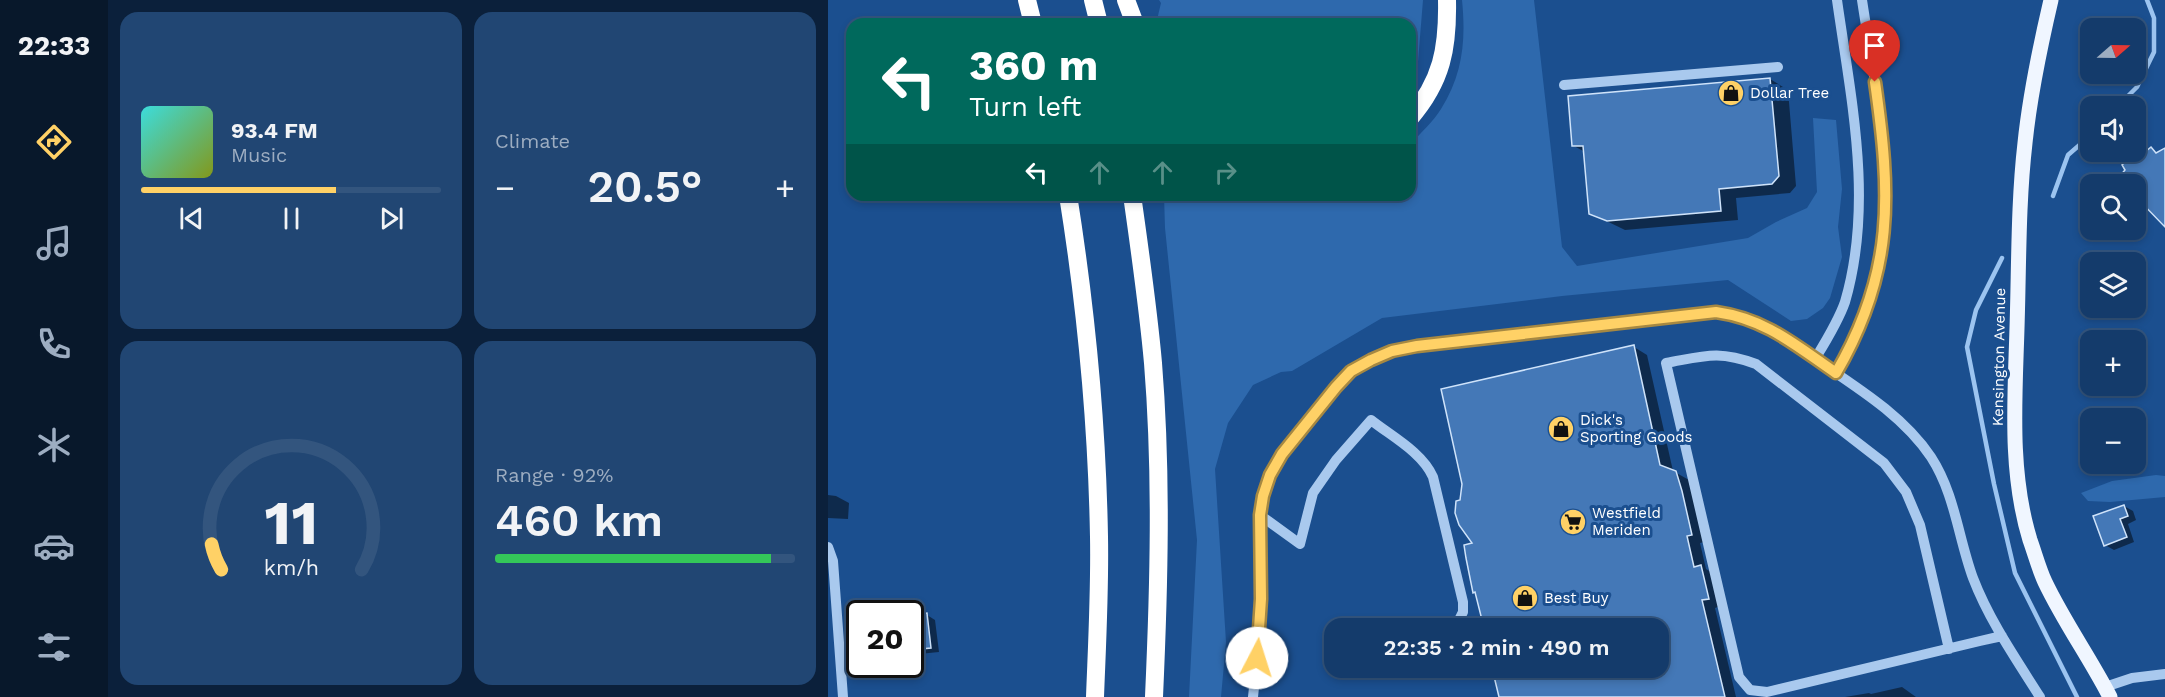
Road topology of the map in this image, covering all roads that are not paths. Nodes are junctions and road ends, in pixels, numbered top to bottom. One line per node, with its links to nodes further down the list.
1 (1027, 0): 8 (highway)
2 (1093, 0): 9 (highway)
3 (1126, 0): 10 (highway)
4 (1447, 0): 13 (highway)
5 (1837, 0): 16 (street)
6 (1862, 0): 17 (street)
7 (2051, 0): 24 (main road, Kensington Avenue)
8 (1032, 18)
9 (1098, 18)
10 (1133, 18)
11 (1778, 67): 12 (street)
12 (1564, 86)
13 (1416, 110)
14 (1069, 201): 26 (highway)
15 (1133, 201): 27 (highway)
16 (1815, 359): 17 (street); 18 (street)
17 (1836, 373): 21 (street)
18 (1260, 515): 20 (street); 28 (street)
19 (828, 547): 25 (street)
20 (1460, 618)
21 (2002, 636): 22 (street); 29 (street)
22 (1949, 649): 22 (street)
23 (2165, 674): 24 (street)
24 (2107, 692)
25 (843, 697)
26 (1095, 697)
27 (1154, 697)
28 (1253, 697)
29 (2040, 697)

